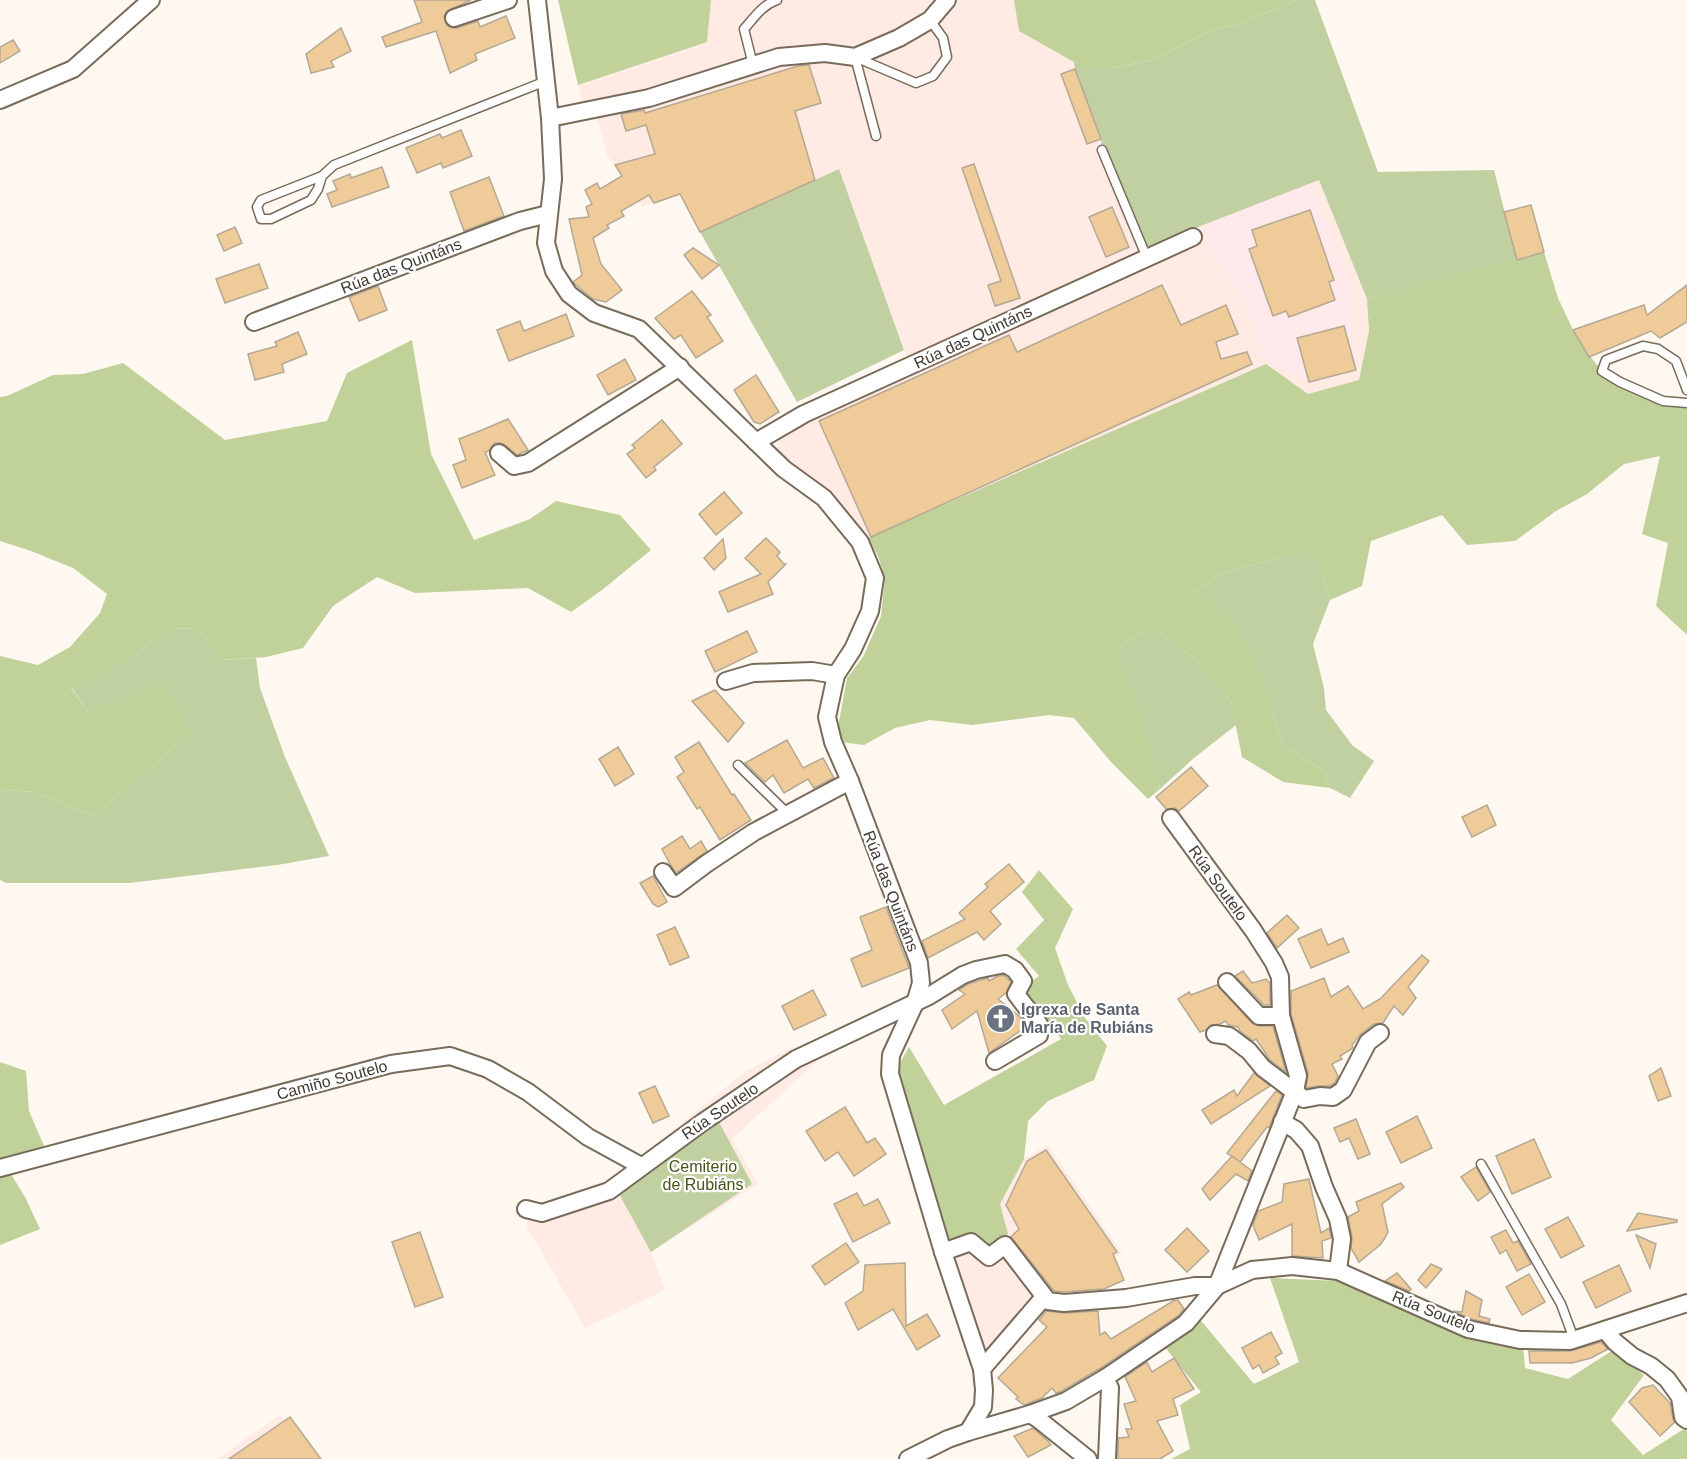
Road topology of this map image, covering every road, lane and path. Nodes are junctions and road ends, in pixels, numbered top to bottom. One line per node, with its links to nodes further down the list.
1 (151, 0): 11 (street)
2 (508, 0): 6 (street)
3 (537, 0): 10 (street, Rúa das Quintáns)
4 (777, 0): 9 (lane)
5 (947, 0): 7 (street)
6 (454, 18)
7 (930, 20): 8 (street); 8 (lane)
8 (855, 57): 9 (street); 13 (lane)
9 (753, 65): 12 (street)
10 (546, 81): 12 (street, Rúa das Quintáns); 15 (lane)
11 (0, 100)
12 (550, 118): 16 (street, Rúa das Quintáns)
13 (876, 136)
14 (1102, 150): 18 (lane)
15 (322, 176): 15 (lane)
16 (548, 214): 19 (street, Rúa das Quintáns); 20 (street, Rúa das Quintáns)
17 (1193, 237): 18 (street, Rúa das Quintáns)
18 (1147, 258): 23 (street, Rúa das Quintáns)
19 (254, 322)
20 (680, 367): 23 (street, Rúa das Quintáns); 24 (street)
21 (1687, 390): 22 (lane)
22 (1687, 403)
23 (756, 442): 25 (street, Rúa das Quintáns)
24 (499, 453)
25 (836, 675): 26 (street); 28 (street, Rúa das Quintáns)
26 (726, 681)
27 (738, 765): 29 (lane)
28 (850, 781): 29 (street); 33 (street, Rúa das Quintáns)
29 (788, 814): 31 (street)
30 (1171, 818): 34 (street, Rúa Soutelo)
31 (663, 872)
32 (1227, 982): 34 (street)
33 (915, 1003): 37 (street, Rúa Soutelo); 41 (street, Rúa Soutelo); 44 (street)
34 (1281, 1016): 38 (street, Rúa Soutelo)
35 (1380, 1033): 38 (street)
36 (1215, 1034): 38 (street)
37 (995, 1062)
38 (1295, 1090): 39 (street, Rúa Soutelo)
39 (1282, 1122): 45 (street); 46 (street, Rúa Soutelo)
40 (1480, 1164): 50 (lane)
41 (641, 1166): 42 (street, Camiño Soutelo); 43 (street, Rúa Soutelo)
42 (0, 1167)
43 (526, 1209)
44 (943, 1252): 47 (street); 51 (street)
45 (1338, 1271): 46 (street, Rúa Soutelo); 50 (street, Rúa Soutelo)
46 (1217, 1286): 47 (street, Rúa Soutelo); 52 (street, Rúa Soutelo)
47 (1044, 1297): 51 (street)
48 (1687, 1303): 49 (street, Rúa Soutelo)
49 (1605, 1330): 50 (street, Rúa Soutelo); 54 (street)
50 (1570, 1341)
51 (982, 1369): 55 (street)
52 (1105, 1378): 53 (street, Rúa Soutelo); 58 (street)
53 (1030, 1414): 55 (street, Rúa Soutelo); 57 (street)
54 (1687, 1420)
55 (969, 1432): 56 (street)
56 (908, 1459)
57 (1088, 1459)
58 (1107, 1459)

